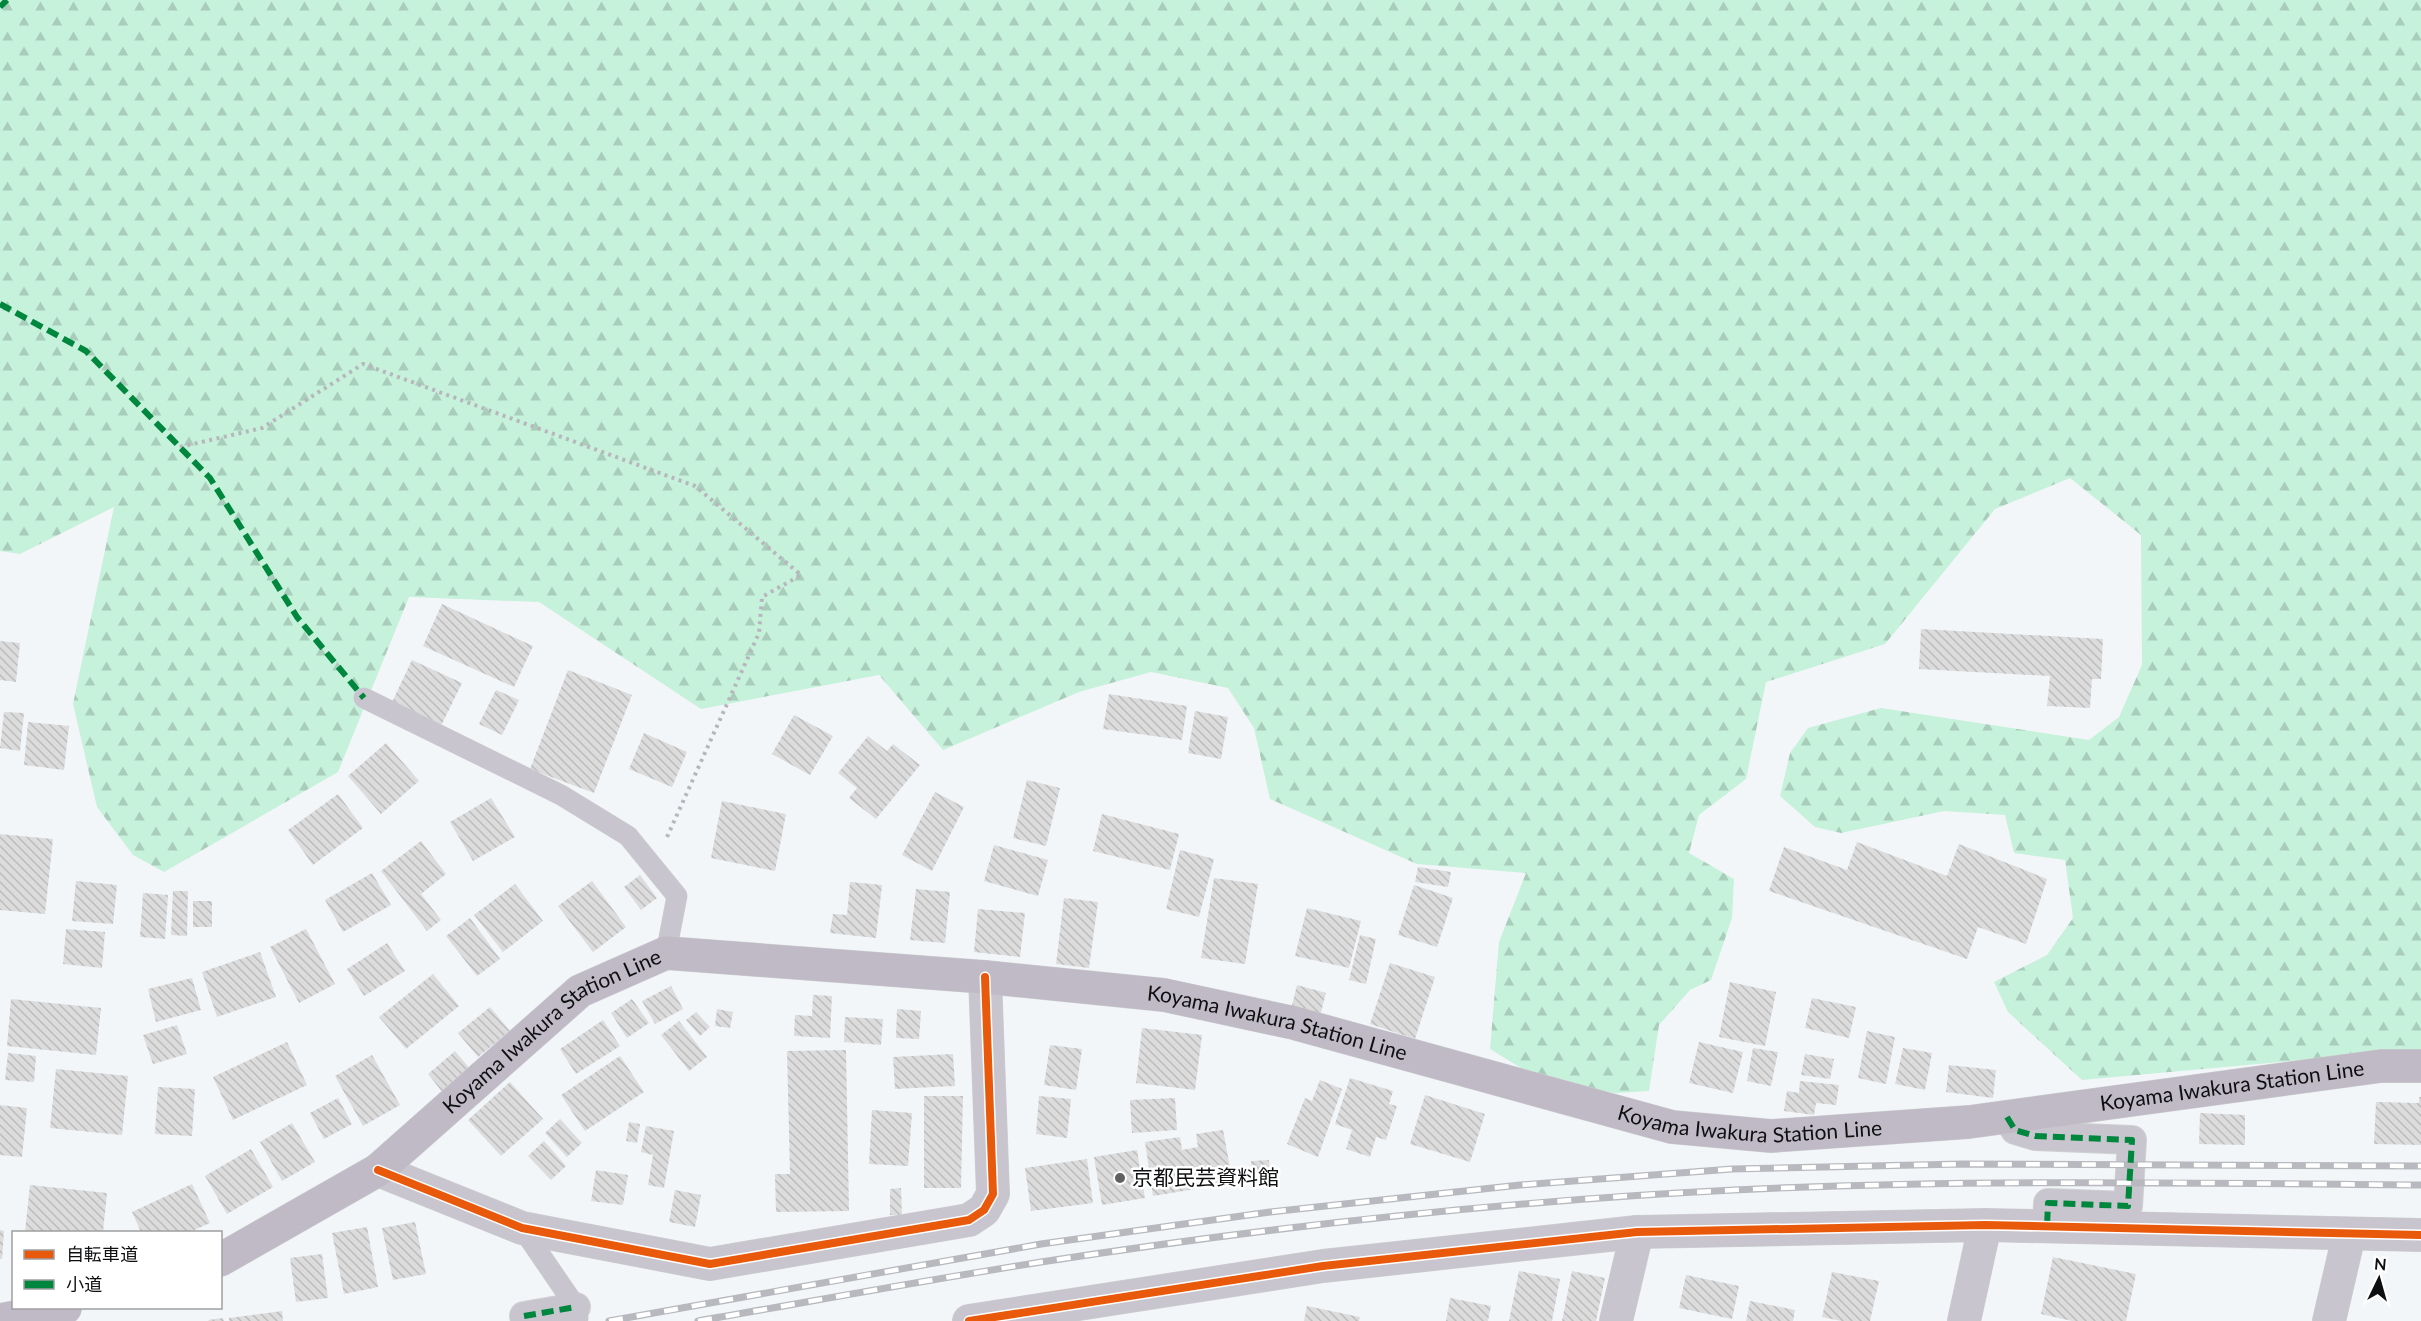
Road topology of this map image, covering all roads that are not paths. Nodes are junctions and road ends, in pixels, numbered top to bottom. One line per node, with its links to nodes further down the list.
1 (364, 698): 2 (lane)
2 (666, 953): 3 (main road, Koyama Iwakura Station Line); 6 (main road, Koyama Iwakura Station Line)
3 (985, 977): 5 (main road, Koyama Iwakura Station Line); 9 (street)
4 (2421, 1066): 5 (main road, Koyama Iwakura Station Line)
5 (2007, 1117): 8 (street)
6 (378, 1170): 9 (street); 13 (main road, Koyama Iwakura Station Line)
7 (1985, 1225): 8 (street); 10 (street); 20 (street)
8 (2047, 1227): 11 (street)
9 (522, 1228): 15 (lane)
10 (1637, 1232): 17 (street); 19 (street)
11 (2349, 1235): 12 (street); 21 (street)
12 (2421, 1235)
13 (222, 1259)
14 (60, 1309): 18 (main road)
15 (577, 1314): 16 (street)
16 (524, 1316)
17 (987, 1319)
18 (0, 1320)
19 (1616, 1321)
20 (1964, 1321)
21 (2329, 1321)

